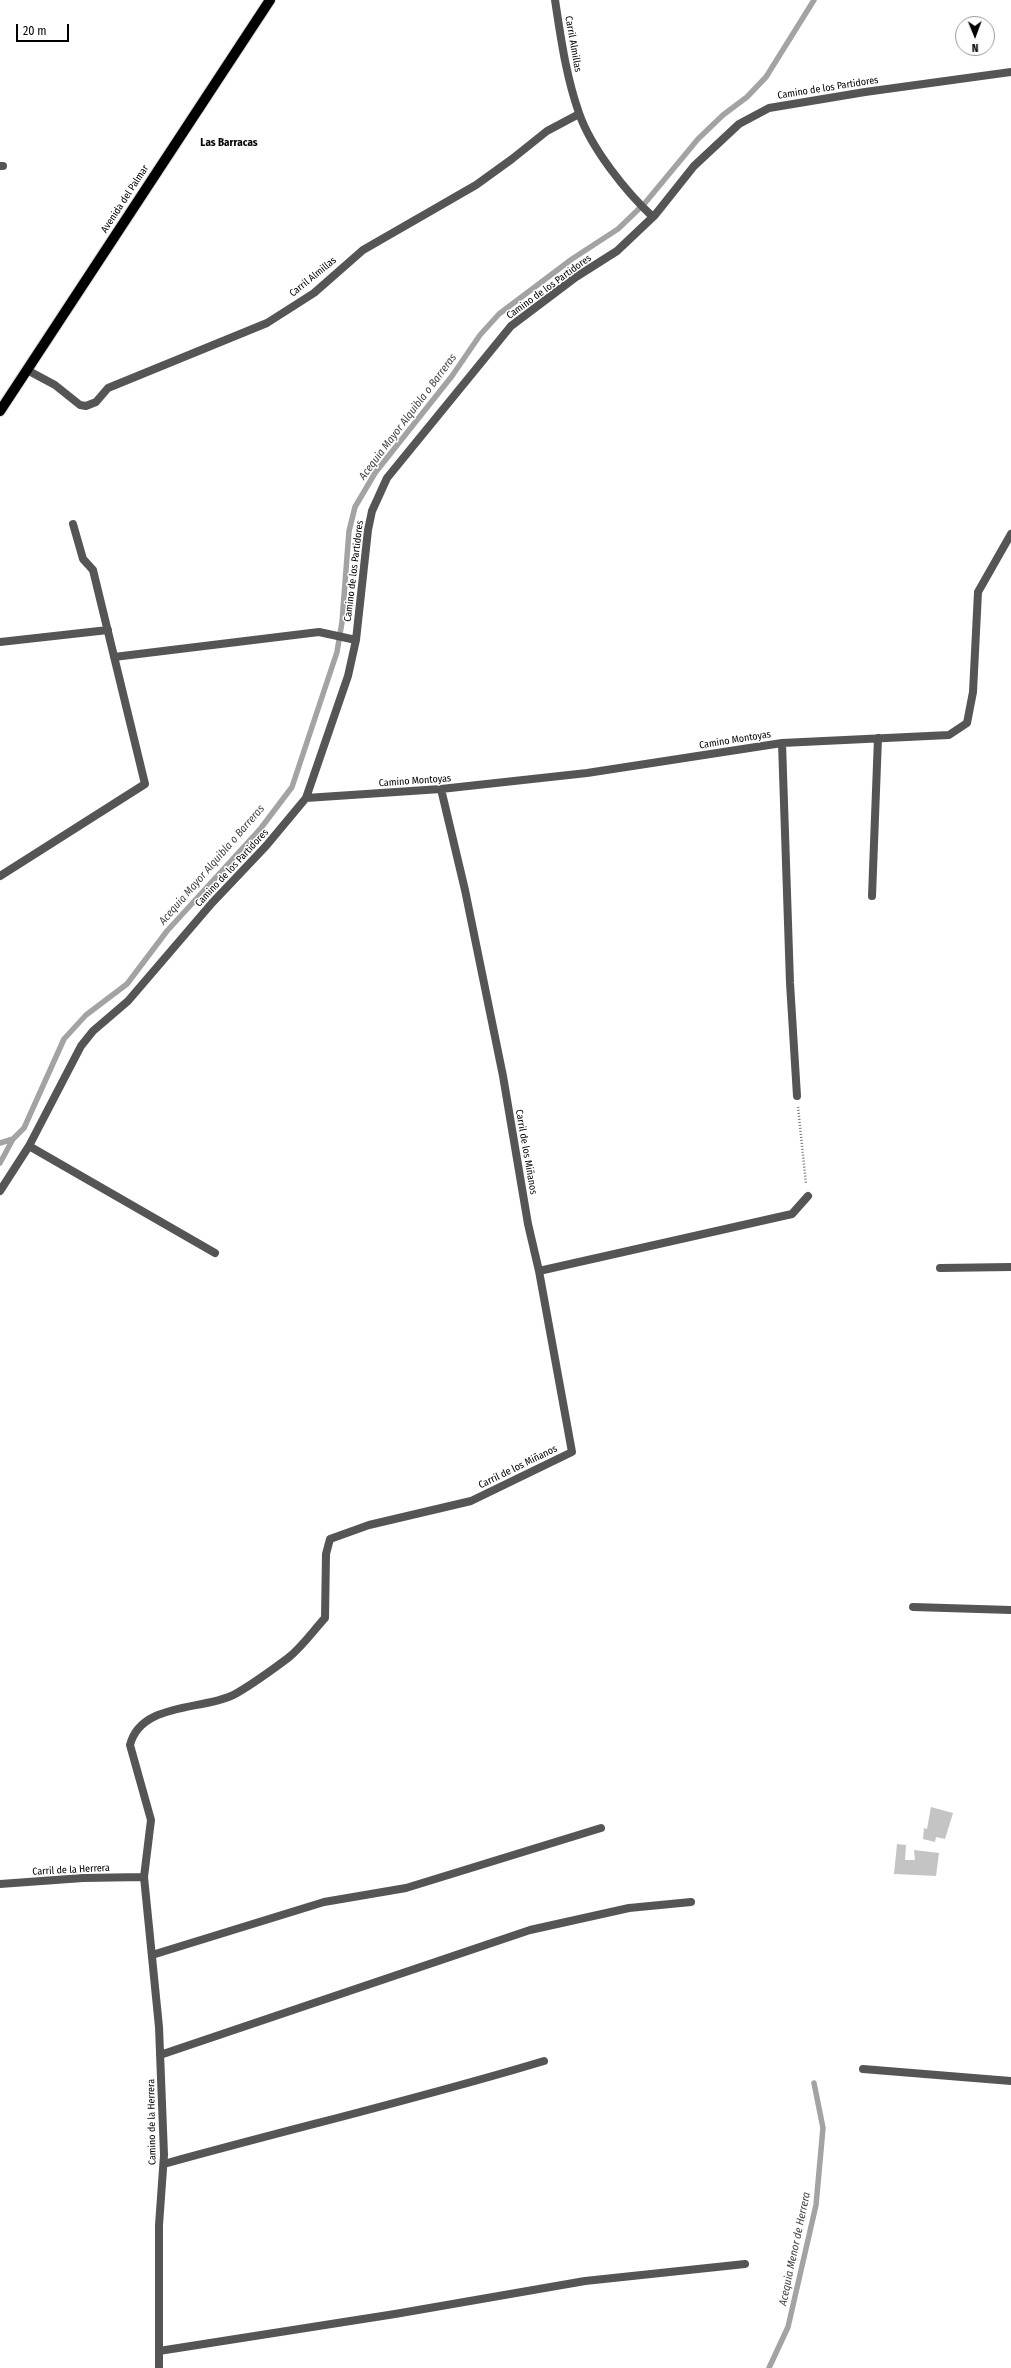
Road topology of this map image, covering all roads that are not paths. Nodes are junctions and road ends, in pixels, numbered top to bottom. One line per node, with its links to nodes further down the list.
1 (270, 0): 6 (main road, Avenida del Palmar)
2 (555, 0): 4 (street, Carril Almillas)
3 (1011, 72): 5 (street, Camino de los Partidores)
4 (579, 114): 5 (street, Carril Almillas); 6 (street, Carril Almillas)
5 (652, 217): 11 (street, Camino de los Partidores)
6 (27, 370): 7 (main road, Avenida del Palmar)
7 (0, 411)
8 (73, 524): 10 (street)
9 (1011, 534): 14 (street, Camino Montoyas)
10 (108, 630): 12 (street); 13 (street)
11 (356, 640): 13 (street); 17 (street, Camino de los Partidores)
12 (0, 642)
13 (114, 657): 18 (street)
14 (878, 738): 15 (street, Camino Montoyas); 19 (street)
15 (782, 743): 16 (street, Camino Montoyas); 20 (street)
16 (441, 789): 17 (street, Camino Montoyas); 27 (street, Carril de los Miñanos)
17 (306, 798): 21 (street, Camino de los Partidores)
18 (0, 876)
19 (872, 896)
20 (797, 1096)
21 (29, 1146): 22 (street, Camino de los Partidores); 24 (street)
22 (0, 1191)
23 (808, 1196): 27 (street)
24 (215, 1253)
25 (1011, 1267): 26 (street)
26 (940, 1268)
27 (539, 1271): 31 (street, Carril de los Miñanos)
28 (913, 1607): 29 (street)
29 (1011, 1610)
30 (601, 1828): 34 (street)
31 (144, 1877): 32 (street, Carril de la Herrera); 34 (street, Camino de la Herrera)
32 (0, 1884)
33 (691, 1902): 35 (street)
34 (152, 1955): 35 (street, Camino de la Herrera)
35 (160, 2056): 39 (street, Camino de la Herrera)
36 (544, 2061): 39 (street)
37 (863, 2069): 38 (street)
38 (1011, 2080)
39 (164, 2164): 41 (street, Camino de la Herrera)
40 (745, 2264): 41 (street)
41 (159, 2351): 42 (street, Camino de la Herrera)
42 (159, 2368)

